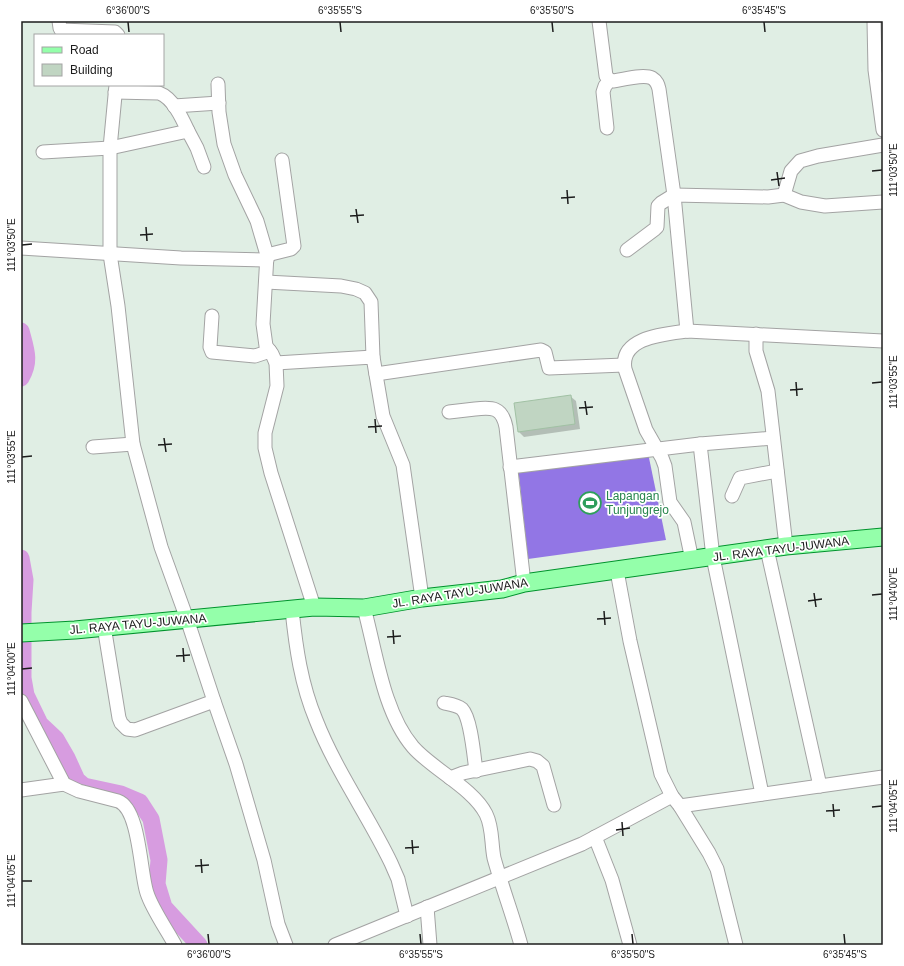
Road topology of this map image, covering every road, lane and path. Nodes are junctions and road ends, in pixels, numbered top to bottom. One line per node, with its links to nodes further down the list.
1 (58, 21): 4 (street)
2 (600, 21): 6 (street)
3 (874, 21): 5 (street)
4 (117, 34)
5 (879, 58): 12 (street)
6 (610, 80): 11 (street); 19 (street)
7 (218, 84): 9 (street)
8 (115, 89): 10 (street); 15 (street)
9 (219, 103): 10 (street); 25 (street)
10 (174, 106): 13 (street)
11 (607, 128)
12 (883, 130)
13 (188, 131): 15 (street); 18 (street)
14 (883, 145): 20 (street)
15 (110, 148): 16 (street); 24 (street)
16 (43, 152)
17 (282, 160): 25 (street)
18 (204, 167)
19 (674, 195): 20 (street); 23 (street); 28 (street)
20 (784, 195): 21 (street)
21 (883, 202)
22 (21, 248): 24 (street)
23 (627, 250)
24 (110, 254): 25 (street); 38 (street)
25 (267, 258): 26 (street)
26 (266, 282): 31 (street); 32 (street)
27 (212, 316): 31 (street)
28 (687, 331): 29 (street); 34 (street)
29 (756, 334): 30 (street); 37 (street)
30 (883, 341)
31 (270, 351): 33 (street)
32 (373, 357): 33 (street); 35 (street)
33 (276, 363): 53 (street)
34 (624, 365): 35 (street); 41 (street)
35 (376, 374): 52 (street)
36 (449, 412): 42 (street)
37 (773, 438): 39 (street); 43 (street)
38 (133, 444): 40 (street); 56 (street)
39 (700, 444): 41 (street); 48 (street)
40 (93, 447)
41 (656, 449): 42 (street); 49 (street)
42 (510, 467): 51 (street)
43 (777, 471): 44 (street); 46 (street)
44 (732, 496)
45 (883, 538): 46 (main road, JL. RAYA TAYU-JUWANA)
46 (786, 546): 47 (main road, JL. RAYA TAYU-JUWANA)
47 (767, 549): 48 (main road, JL. RAYA TAYU-JUWANA); 66 (street)
48 (713, 557): 49 (main road, JL. RAYA TAYU-JUWANA); 68 (street)
49 (692, 560): 50 (main road, JL. RAYA TAYU-JUWANA)
50 (617, 571): 51 (main road, JL. RAYA TAYU-JUWANA); 69 (street)
51 (524, 583): 52 (main road, JL. RAYA TAYU-JUWANA)
52 (422, 598): 54 (main road, JL. RAYA TAYU-JUWANA)
53 (314, 607): 54 (main road, JL. RAYA TAYU-JUWANA); 55 (main road, JL. RAYA TAYU-JUWANA)
54 (364, 608): 64 (street)
55 (292, 610): 56 (main road, JL. RAYA TAYU-JUWANA); 74 (street)
56 (187, 619): 57 (main road, JL. RAYA TAYU-JUWANA); 60 (street)
57 (104, 626): 58 (main road, JL. RAYA TAYU-JUWANA); 60 (street)
58 (29, 632)
59 (21, 701): 65 (street)
60 (214, 702): 76 (street)
61 (444, 703): 62 (street)
62 (476, 770): 64 (street); 70 (street)
63 (883, 777): 66 (street)
64 (450, 778): 72 (street)
65 (64, 784): 67 (street); 75 (street)
66 (820, 786): 68 (street)
67 (21, 790)
68 (762, 794): 69 (street)
69 (676, 801): 71 (street); 81 (street)
70 (554, 806)
71 (595, 837): 72 (street); 80 (street)
72 (500, 878): 73 (street); 79 (street)
73 (427, 907): 74 (street); 78 (street)
74 (407, 916): 77 (street)
75 (175, 945)
76 (286, 945)
77 (335, 945)
78 (430, 945)
79 (521, 945)
80 (630, 945)
81 (736, 945)

